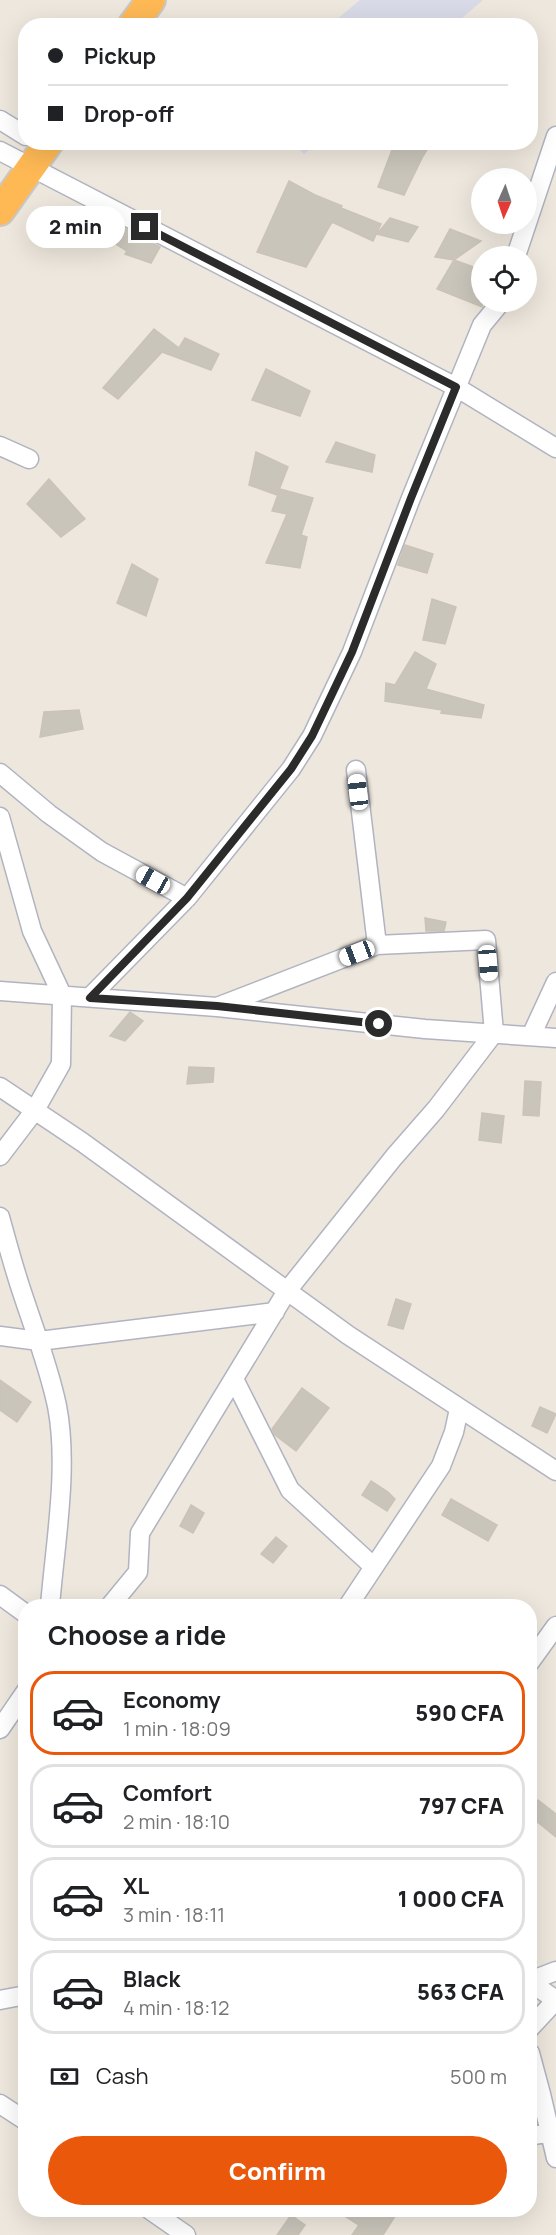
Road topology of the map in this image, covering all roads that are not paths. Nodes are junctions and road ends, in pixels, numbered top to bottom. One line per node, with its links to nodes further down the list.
1 (151, 0): 2 (highway)
2 (138, 18)
3 (0, 120): 4 (street)
4 (18, 133)
5 (556, 136): 11 (street)
6 (18, 149): 9 (street)
7 (35, 150): 10 (highway)
8 (42, 150): 13 (street)
9 (0, 151)
10 (0, 211)
11 (519, 246)
12 (493, 312): 13 (street)
13 (456, 387): 15 (street); 20 (street)
14 (0, 446): 16 (street)
15 (556, 447)
16 (29, 459)
17 (356, 770): 21 (street)
18 (0, 773): 20 (street)
19 (0, 817): 24 (street)
20 (187, 898): 25 (street)
21 (377, 945): 26 (street); 27 (street)
22 (556, 982): 28 (street)
23 (0, 991): 24 (street)
24 (62, 995): 25 (street); 31 (street)
25 (90, 998): 26 (street)
26 (217, 1006): 27 (street)
27 (494, 1034): 28 (street); 34 (street)
28 (531, 1036): 29 (street)
29 (556, 1038)
30 (0, 1087): 31 (street)
31 (35, 1110): 32 (street); 34 (street)
32 (0, 1156)
33 (0, 1217): 37 (street)
34 (287, 1291): 35 (street); 39 (street)
35 (275, 1312): 37 (street); 38 (street)
36 (0, 1336): 37 (street)
37 (39, 1341): 43 (street)
38 (234, 1379): 41 (street); 44 (street)
39 (459, 1409): 40 (street); 41 (street)
40 (552, 1464)
41 (374, 1567): 45 (street)
42 (0, 1595): 46 (street)
43 (51, 1599)
44 (116, 1599)
45 (353, 1599)
46 (18, 1608)
47 (556, 1626): 48 (street)
48 (537, 1652)
49 (18, 1703): 50 (street)
50 (0, 1729)
51 (556, 1971): 52 (street)
52 (537, 1979)
53 (537, 1987): 55 (street)
54 (18, 1997): 56 (street)
55 (556, 2000): 57 (street)
56 (0, 2001)
57 (537, 2020)
58 (537, 2076): 61 (street)
59 (0, 2104): 60 (street)
60 (18, 2116)
61 (553, 2130): 62 (street); 63 (street)
62 (537, 2134)
63 (556, 2158)
64 (160, 2217): 65 (street)
65 (186, 2235)

